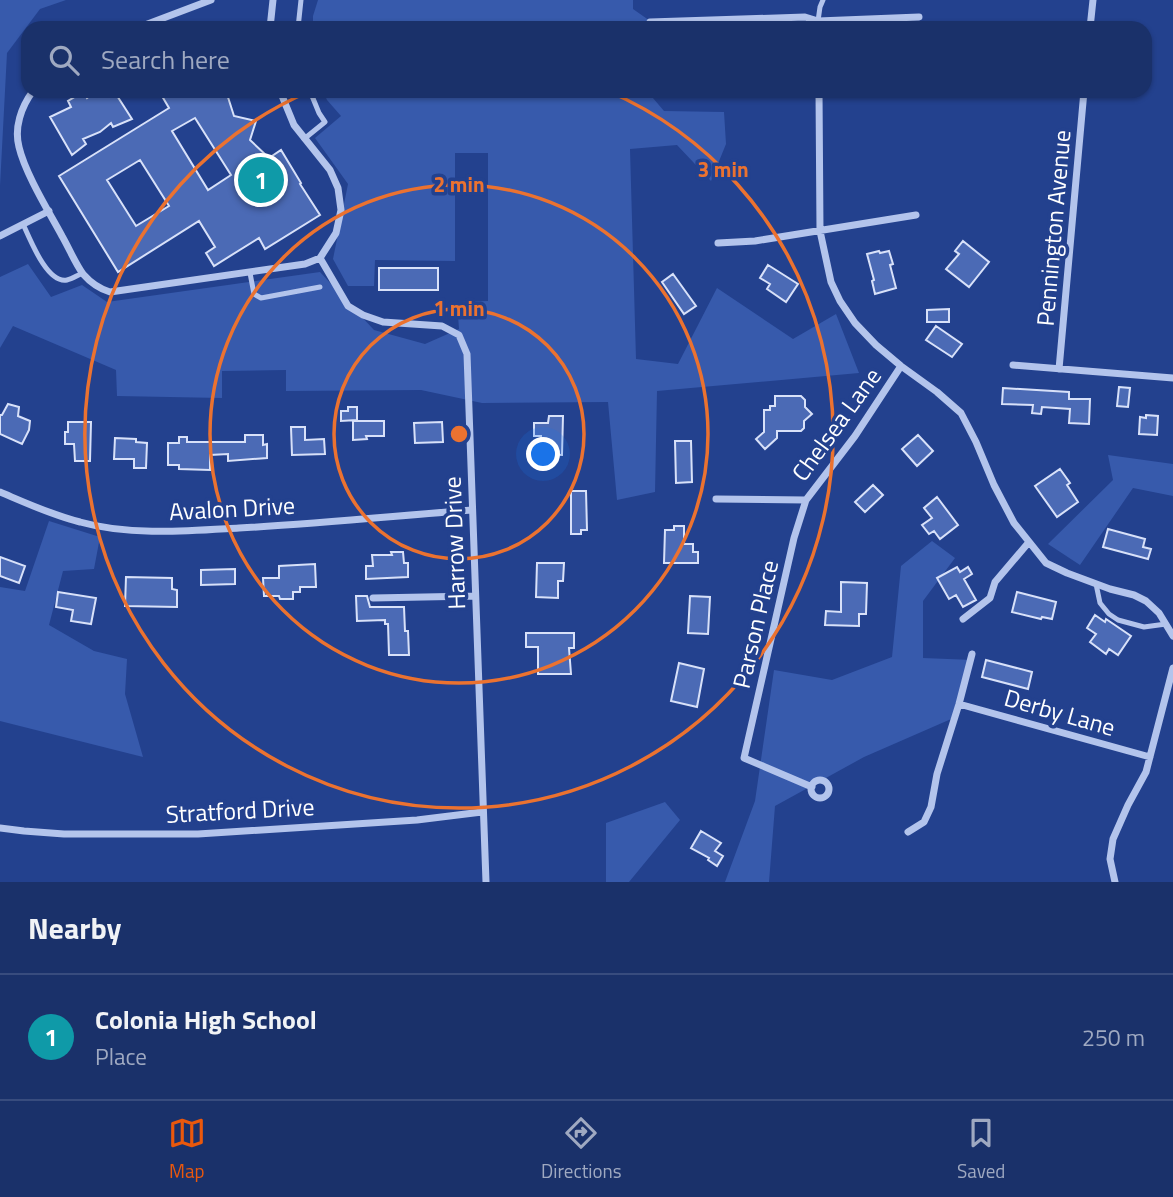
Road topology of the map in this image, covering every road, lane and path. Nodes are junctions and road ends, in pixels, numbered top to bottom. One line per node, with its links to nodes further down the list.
1 (211, 0): 7 (street)
2 (273, 0): 8 (street)
3 (301, 0): 9 (lane)
4 (823, 0): 12 (lane)
5 (1093, 0): 14 (street)
6 (919, 17): 13 (street)
7 (156, 21)
8 (271, 21)
9 (299, 21)
10 (681, 21): 11 (street)
11 (812, 21)
12 (818, 21)
13 (861, 21)
14 (1091, 21)
15 (27, 98): 21 (street)
16 (283, 98): 20 (street)
17 (313, 98): 20 (lane)
18 (819, 98): 24 (street)
19 (1083, 98): 33 (street, Pennington Avenue)
20 (304, 139): 27 (street)
21 (49, 211): 23 (street); 28 (street)
22 (916, 215): 24 (street)
23 (23, 224): 25 (street); 28 (lane)
24 (820, 231): 26 (street); 32 (street)
25 (0, 236)
26 (718, 243)
27 (320, 258): 29 (street); 38 (street, Harrow Drive)
28 (83, 273): 29 (street)
29 (250, 273): 30 (lane)
30 (320, 287)
31 (1013, 365): 33 (street)
32 (901, 366): 37 (street, Chelsea Lane); 39 (street)
33 (1059, 369): 34 (street)
34 (1173, 378)
35 (0, 492): 38 (street, Avalon Drive)
36 (716, 499): 37 (street, Chelsea Lane)
37 (806, 500): 50 (street, Parson Place)
38 (472, 510): 41 (street, Harrow Drive)
39 (1029, 542): 40 (street); 43 (street)
40 (1096, 584): 44 (street); 44 (lane)
41 (475, 596): 42 (street); 51 (street, Harrow Drive)
42 (373, 598)
43 (963, 619)
44 (1166, 624): 45 (street)
45 (1173, 636)
46 (972, 654): 48 (street)
47 (1173, 668): 49 (street)
48 (959, 704): 49 (street, Derby Lane); 53 (street)
49 (1150, 757): 55 (street)
50 (812, 787)
51 (482, 812): 52 (street, Stratford Drive); 54 (street, Harrow Drive)
52 (0, 828)
53 (908, 832)
54 (486, 882)
55 (1115, 882)

